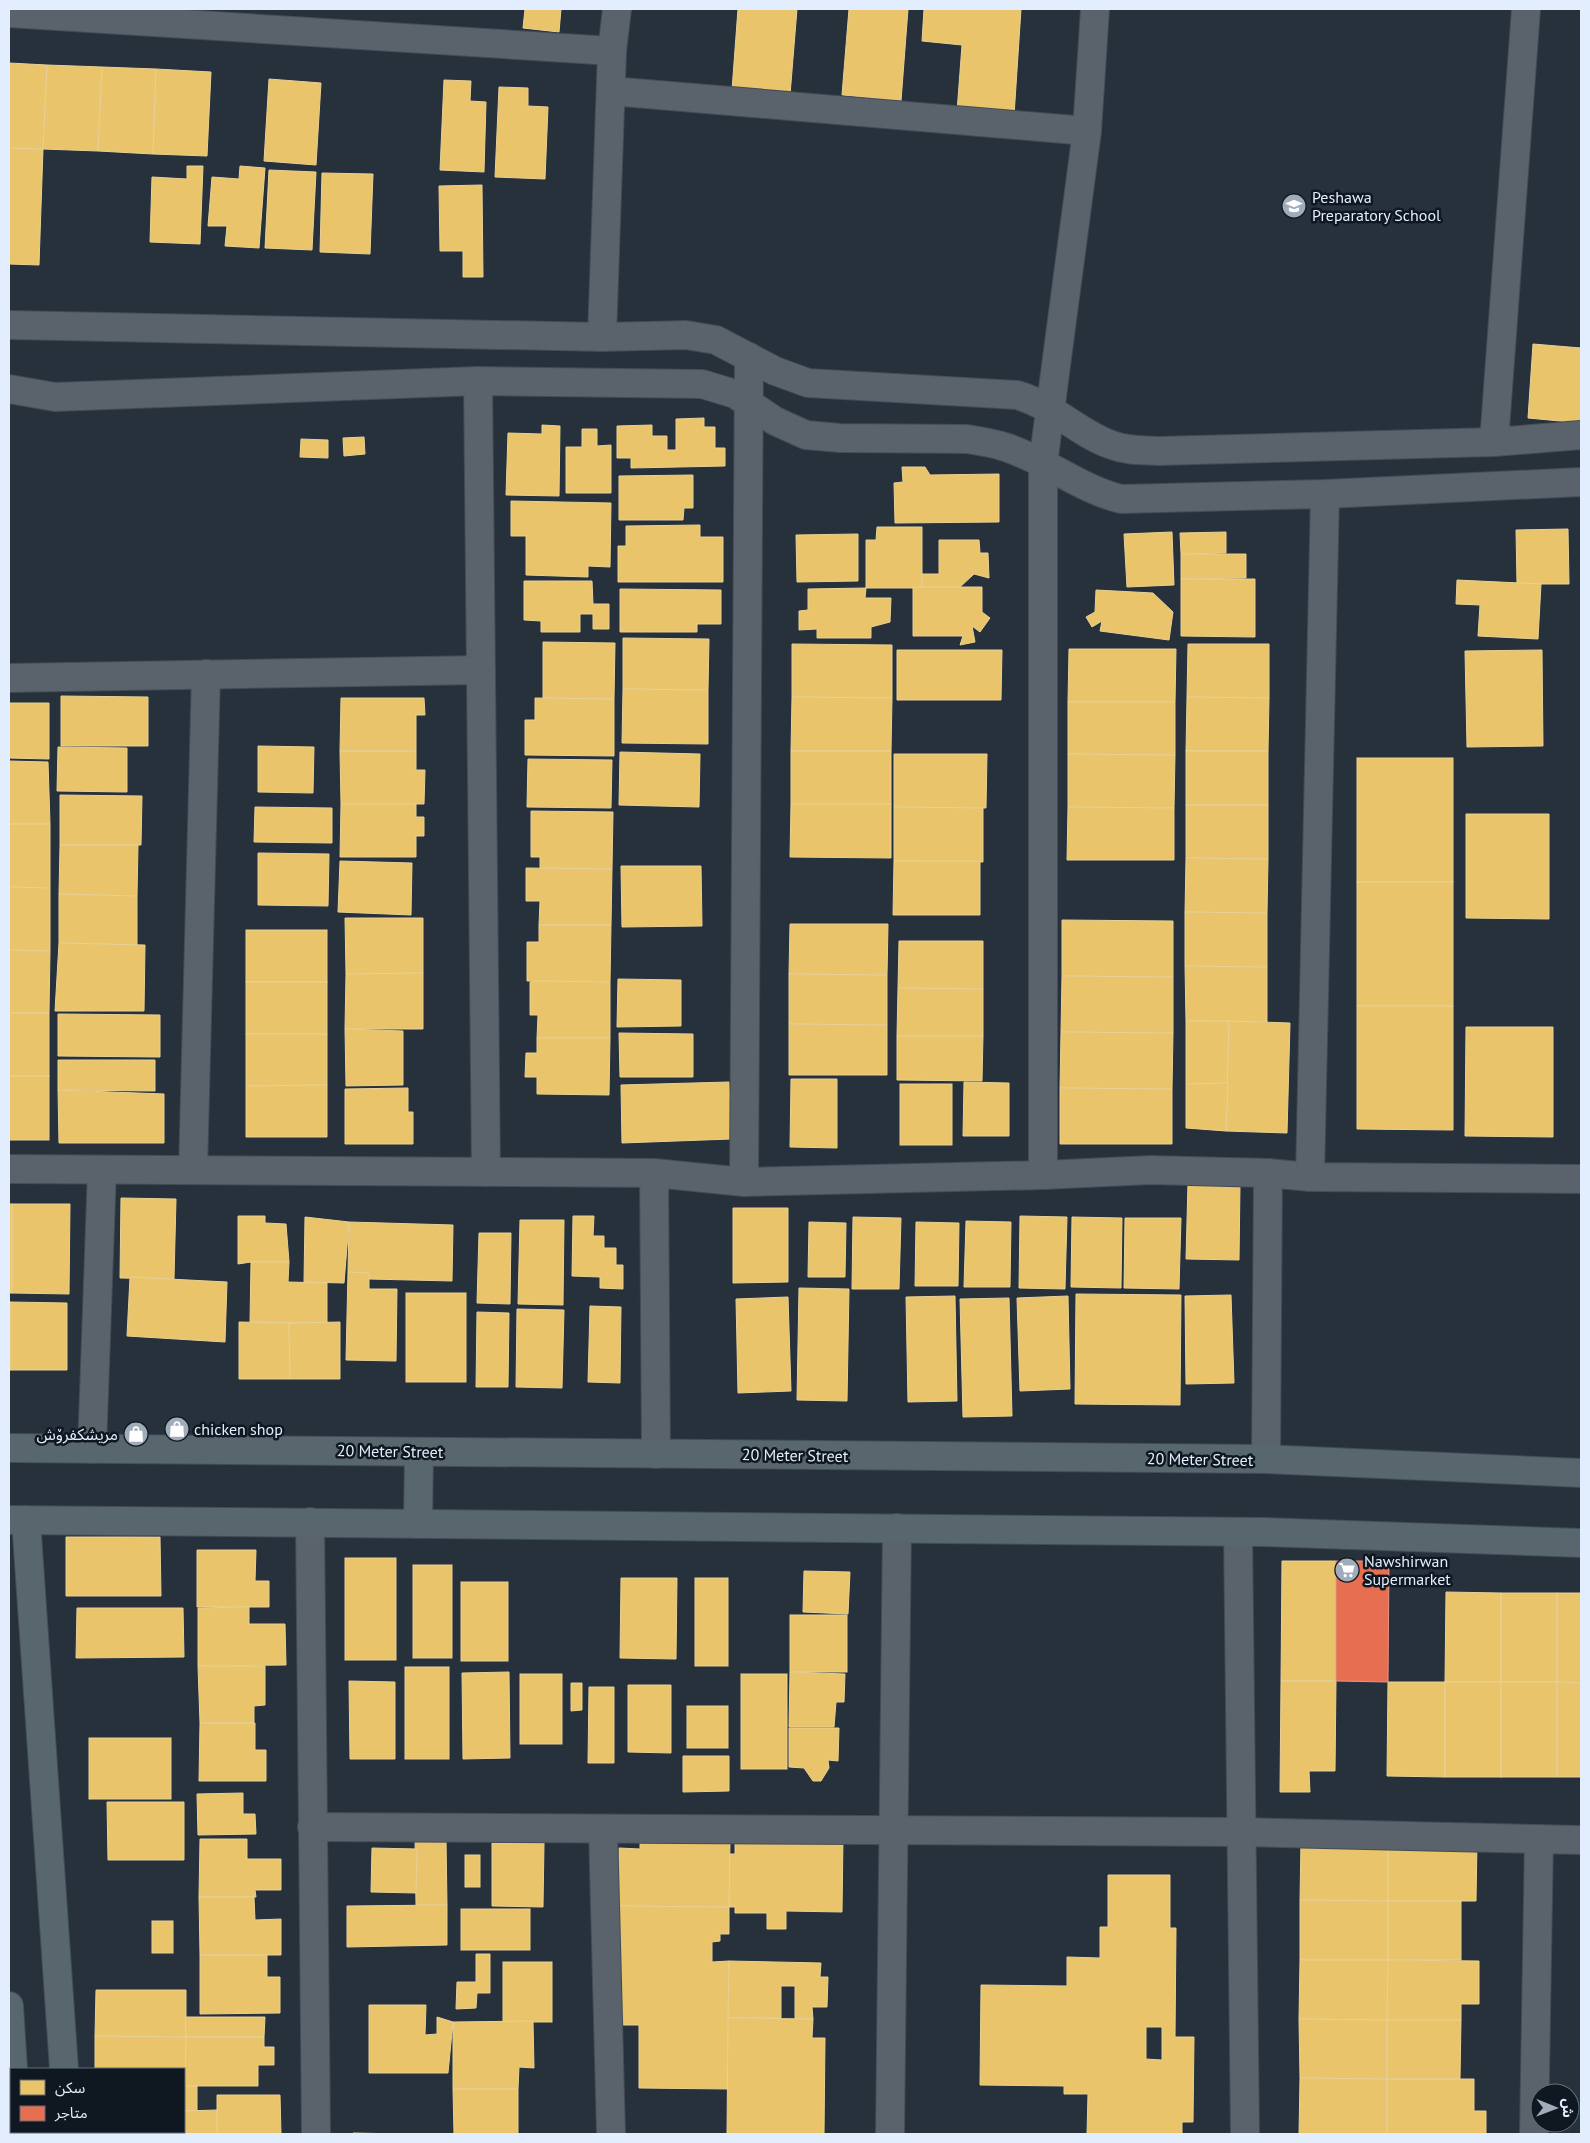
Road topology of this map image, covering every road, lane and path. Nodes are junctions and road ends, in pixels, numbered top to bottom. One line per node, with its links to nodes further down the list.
1 (617, 9): 6 (street)
2 (1095, 9): 8 (street)
3 (1526, 9): 17 (street)
4 (9, 14): 5 (street)
5 (150, 16): 6 (street)
6 (612, 51): 7 (street)
7 (611, 92): 8 (street); 10 (street)
8 (1087, 131): 15 (street)
9 (9, 325): 10 (street)
10 (602, 337): 11 (street)
11 (749, 357): 14 (street); 15 (street)
12 (478, 380): 13 (street); 14 (street); 21 (street)
13 (9, 389)
14 (747, 402): 18 (street); 33 (street)
15 (1048, 407): 17 (street); 18 (street)
16 (1581, 435): 17 (street)
17 (1494, 442)
18 (1043, 464): 20 (street); 30 (street)
19 (1581, 482): 20 (street)
20 (1325, 494): 31 (street)
21 (481, 670): 22 (street); 27 (street)
22 (206, 674): 23 (street); 26 (street)
23 (9, 678)
24 (9, 1169): 25 (street)
25 (102, 1170): 26 (street); 35 (street)
26 (193, 1170): 27 (street)
27 (486, 1172): 28 (street)
28 (654, 1173): 33 (street); 37 (street)
29 (1268, 1173): 30 (street); 31 (street); 38 (street)
30 (1043, 1175): 33 (street)
31 (1310, 1177): 32 (street)
32 (1581, 1179)
33 (744, 1182)
34 (9, 1448): 35 (main road, 20 Meter Street)
35 (92, 1449): 36 (main road, 20 Meter Street)
36 (419, 1452): 37 (main road, 20 Meter Street); 42 (main road)
37 (656, 1454): 38 (main road, 20 Meter Street)
38 (1266, 1459): 39 (main road, 20 Meter Street)
39 (1581, 1474)
40 (17, 1520): 41 (main road); 54 (main road)
41 (310, 1522): 42 (main road); 46 (street)
42 (418, 1524): 43 (main road)
43 (897, 1528): 44 (main road); 48 (street)
44 (1238, 1532): 45 (main road); 49 (street)
45 (1581, 1543)
46 (312, 1827): 47 (street); 55 (street)
47 (603, 1829): 48 (street); 56 (street)
48 (894, 1830): 49 (street); 57 (street)
49 (1241, 1832): 50 (street); 58 (street)
50 (1539, 1838): 51 (street); 59 (street)
51 (1581, 1840)
52 (9, 2006): 53 (main road)
53 (13, 2068)
54 (64, 2068)
55 (316, 2134)
56 (611, 2134)
57 (890, 2134)
58 (1244, 2134)
59 (1534, 2134)

